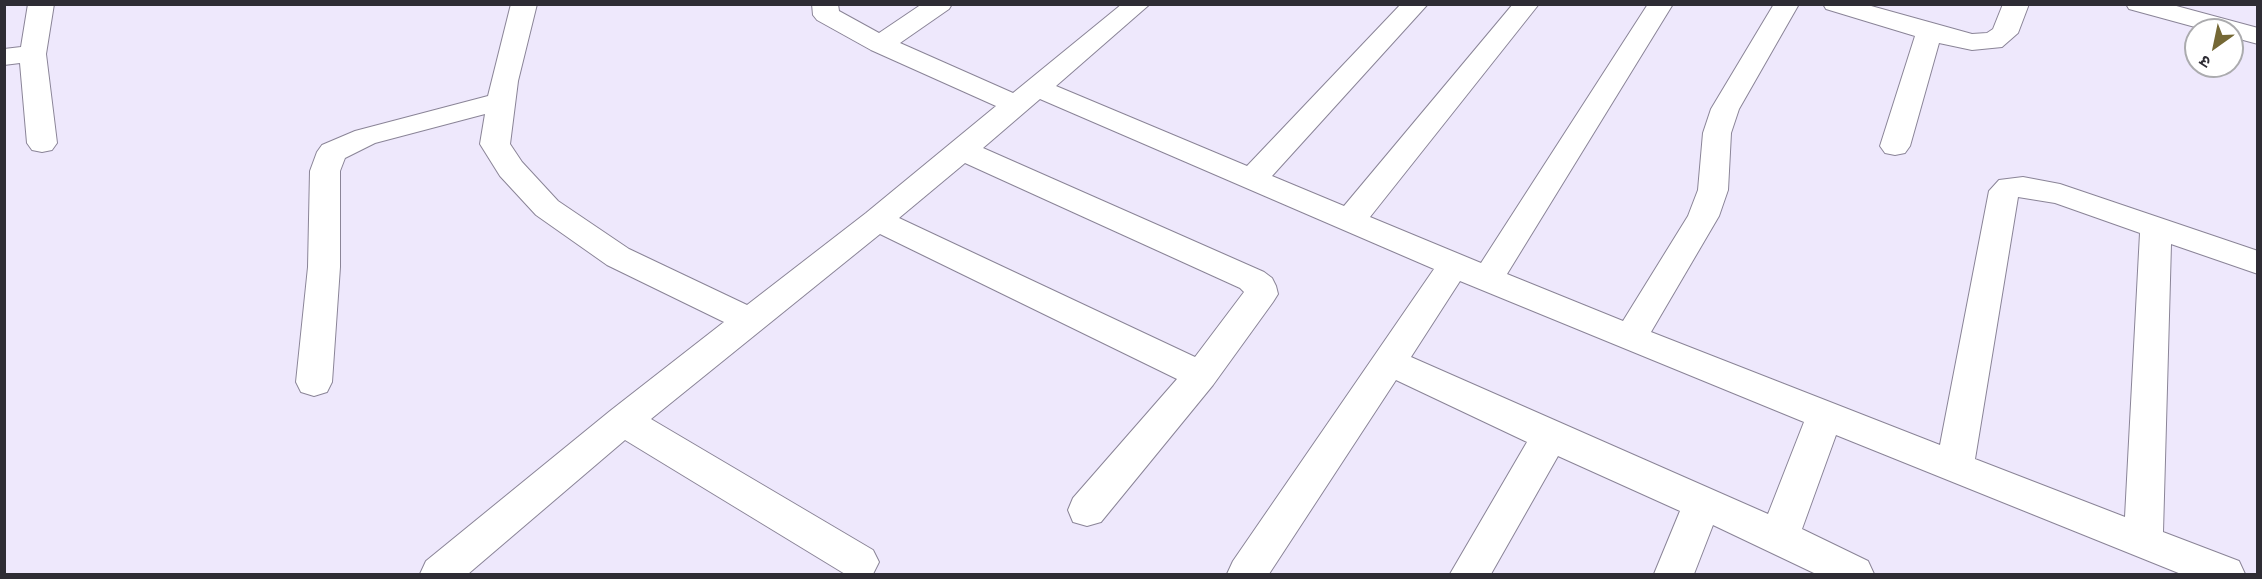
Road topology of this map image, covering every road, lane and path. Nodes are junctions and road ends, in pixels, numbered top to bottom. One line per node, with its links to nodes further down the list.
1 (41, 4): 16 (street)
2 (825, 4): 15 (street)
3 (940, 4): 15 (street)
4 (1138, 4): 18 (street)
5 (1416, 4): 23 (street)
6 (1527, 4): 25 (street)
7 (1661, 4): 29 (street)
8 (1787, 4): 31 (street)
9 (1835, 4): 13 (street)
10 (2016, 4): 13 (street)
11 (2138, 4): 14 (street)
12 (530, 9): 19 (street)
13 (1929, 32): 21 (street)
14 (2258, 36)
15 (880, 44): 18 (street)
16 (33, 54): 17 (street); 20 (street)
17 (4, 57)
18 (1028, 96): 22 (street); 23 (street)
19 (501, 101): 30 (street); 34 (street)
20 (42, 143)
21 (1895, 146)
22 (962, 150): 24 (street); 33 (street)
23 (1253, 178): 25 (street)
24 (877, 220): 30 (street); 33 (street)
25 (1350, 220): 28 (street)
26 (2156, 226): 27 (street); 38 (street); 42 (street)
27 (2258, 263)
28 (1454, 265): 29 (street); 32 (street)
29 (1488, 279): 31 (street)
30 (751, 321): 36 (street)
31 (1630, 338): 35 (street)
32 (1389, 362): 37 (street); 45 (street)
33 (1201, 375): 40 (street)
34 (314, 382)
35 (1825, 415): 38 (street); 41 (street)
36 (623, 421): 43 (street); 44 (street)
37 (1550, 436): 39 (street); 46 (street)
38 (1956, 467): 42 (street)
39 (1702, 503): 41 (street); 47 (street)
40 (1087, 510)
41 (1779, 537): 48 (street)
42 (2143, 541): 49 (street)
43 (859, 562)
44 (440, 574)
45 (1247, 574)
46 (1470, 574)
47 (1674, 574)
48 (1854, 574)
49 (2225, 574)

